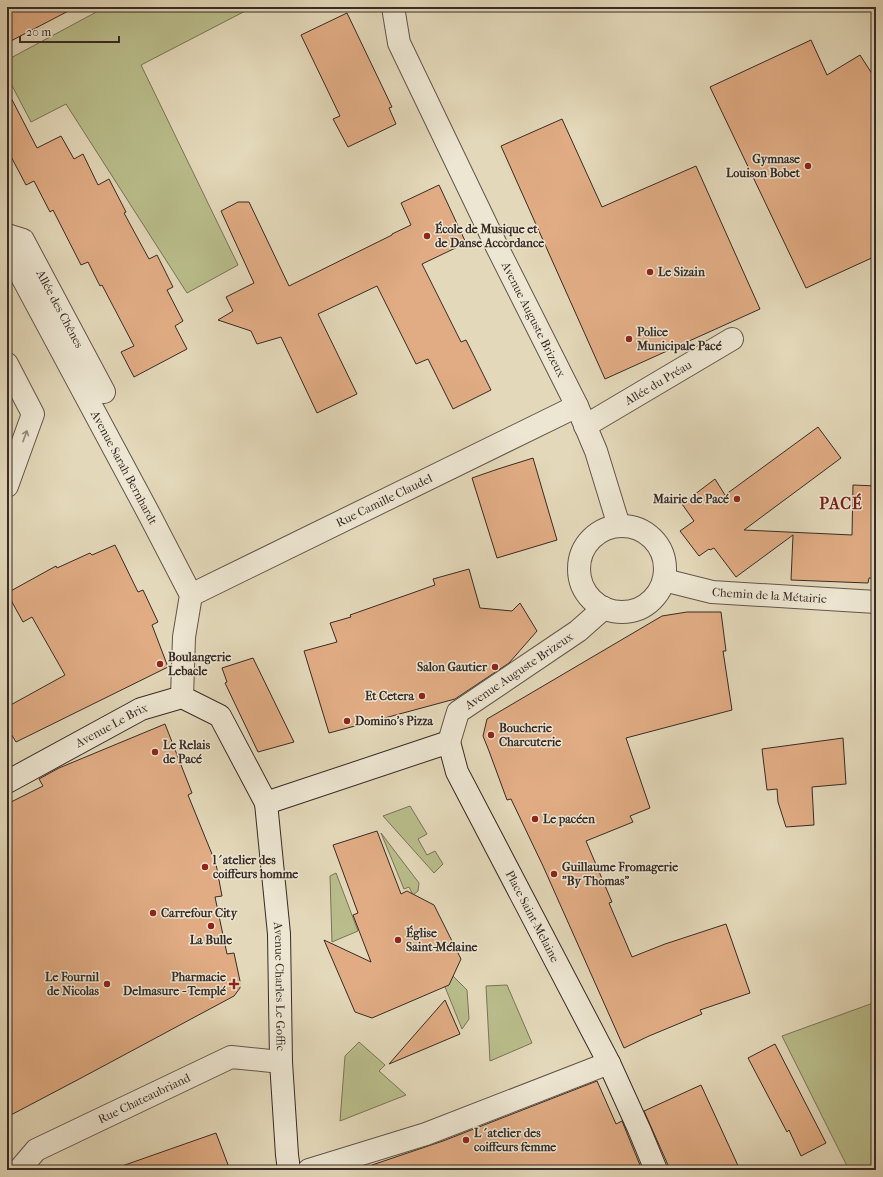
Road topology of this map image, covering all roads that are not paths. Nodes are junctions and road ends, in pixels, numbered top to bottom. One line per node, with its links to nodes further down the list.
1 (393, 7): 7 (street, Avenue Auguste Brizeux)
2 (7, 235): 6 (street, Allée des Chênes)
3 (7, 249): 12 (street, Avenue Sarah Bernhardt)
4 (732, 339): 8 (street, Allée du Préau)
5 (7, 364): 9 (street, one-way to 5)
6 (104, 392)
7 (577, 406): 8 (street, Avenue Auguste Brizeux); 12 (street, Rue Camille Claudel)
8 (585, 426): 10 (street, Avenue Auguste Brizeux)
9 (7, 486)
10 (619, 526): 11 (street); 14 (street)
11 (664, 580): 13 (street, Chemin de la Métairie); 14 (street)
12 (191, 595): 15 (street)
13 (876, 602)
14 (604, 608): 16 (street, Avenue Auguste Brizeux)
15 (182, 697): 17 (street, Avenue Le Brix); 18 (street)
16 (449, 742): 18 (street); 20 (street, Place Saint-Melaine)
17 (7, 782)
18 (266, 803): 19 (street, Avenue Charles Le Goffic)
19 (281, 1062): 21 (street, Rue Chateaubriand); 22 (street, Avenue Charles Le Goffic)
20 (609, 1063): 23 (street); 24 (street, Place Saint-Melaine)
21 (19, 1170)
22 (289, 1170)
23 (309, 1170)
24 (656, 1170)

